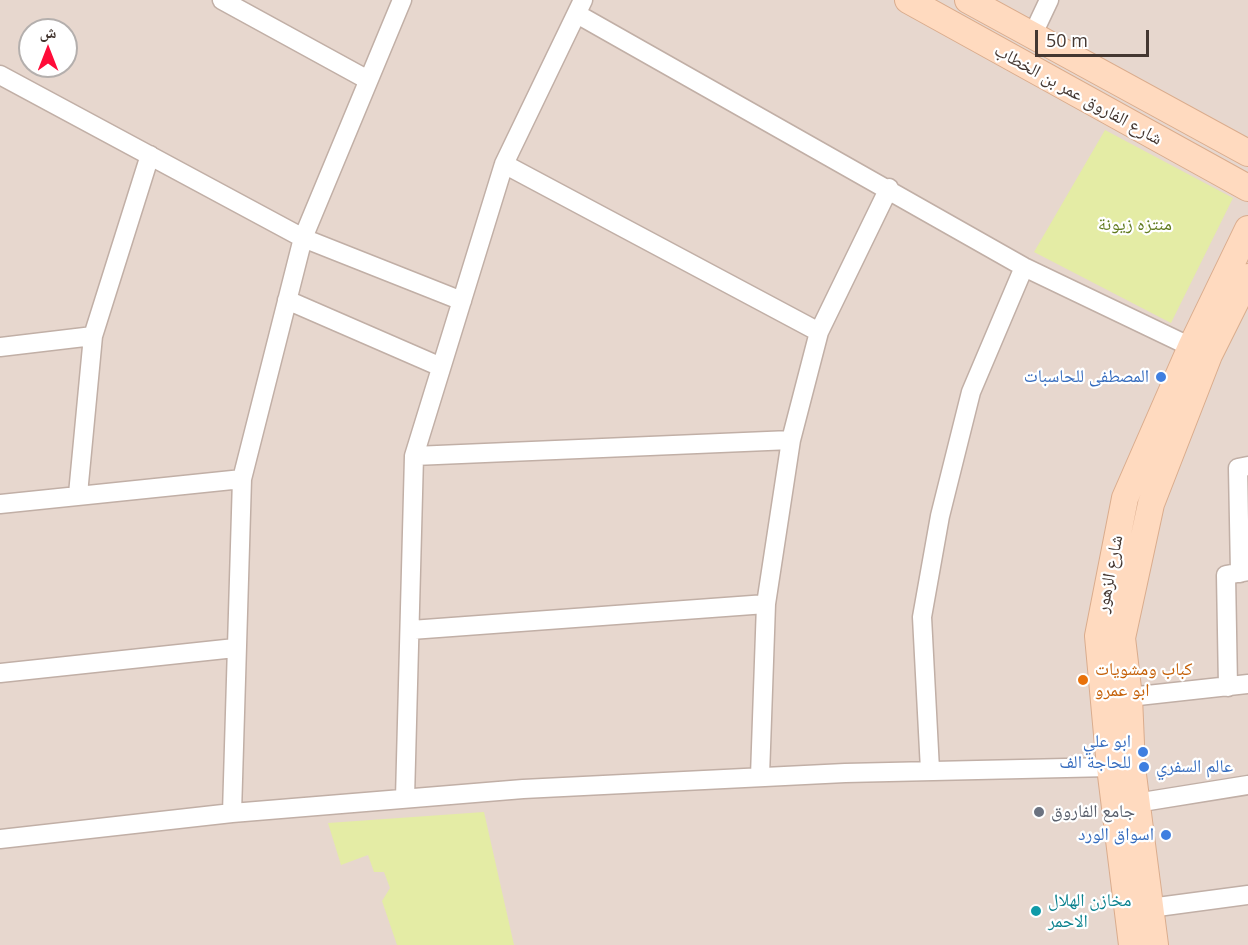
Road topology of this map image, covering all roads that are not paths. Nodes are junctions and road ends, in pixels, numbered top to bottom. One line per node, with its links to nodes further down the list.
1 (222, 0): 9 (street)
2 (402, 0): 9 (street)
3 (908, 0): 14 (main road, شارع الفاروق عمر بن الخطاب)
4 (968, 0): 7 (main road)
5 (1049, 0): 7 (street)
6 (580, 7): 12 (street); 13 (street)
7 (1032, 36): 10 (main road)
8 (0, 75): 11 (street)
9 (368, 80): 16 (street)
10 (1248, 153)
11 (150, 154): 16 (street); 22 (street)
12 (504, 164): 20 (street); 21 (street)
13 (889, 188): 17 (street); 21 (street)
14 (1248, 188)
15 (1248, 229): 24 (main road, شارع الزهور)
16 (303, 238): 19 (street); 20 (street)
17 (1024, 267): 24 (street); 43 (street)
18 (1248, 277): 33 (main road, شارع الزهور)
19 (287, 300): 25 (street); 29 (street)
20 (462, 301): 25 (street)
21 (819, 332): 26 (street)
22 (93, 336): 23 (street); 30 (street)
23 (0, 346)
24 (1191, 347): 31 (main road, شارع الزهور)
25 (441, 367): 27 (street)
26 (791, 440): 27 (street); 35 (street)
27 (414, 456): 36 (street)
28 (1248, 466): 34 (street)
29 (242, 479): 30 (street); 37 (street)
30 (78, 494): 32 (street)
31 (1125, 498): 33 (main road); 42 (main road, شارع الزهور)
32 (0, 504)
33 (1151, 504): 41 (main road, شارع الزهور)
34 (1244, 572): 40 (street)
35 (766, 604): 36 (street); 44 (street)
36 (411, 630): 46 (street)
37 (235, 648): 38 (street); 48 (street)
38 (0, 673)
39 (1248, 684): 40 (street)
40 (1228, 687): 41 (street)
41 (1129, 698): 47 (main road, شارع الزهور)
42 (1110, 767): 43 (street); 52 (main road, شارع الزهور)
43 (930, 770): 44 (street)
44 (760, 776): 46 (street)
45 (1248, 785): 47 (street)
46 (405, 798): 48 (street)
47 (1136, 803): 51 (main road, شارع الزهور)
48 (232, 813): 49 (street)
49 (0, 839)
50 (1248, 895): 51 (street)
51 (1150, 908): 53 (main road, شارع الزهور)
52 (1132, 945)
53 (1155, 945)

